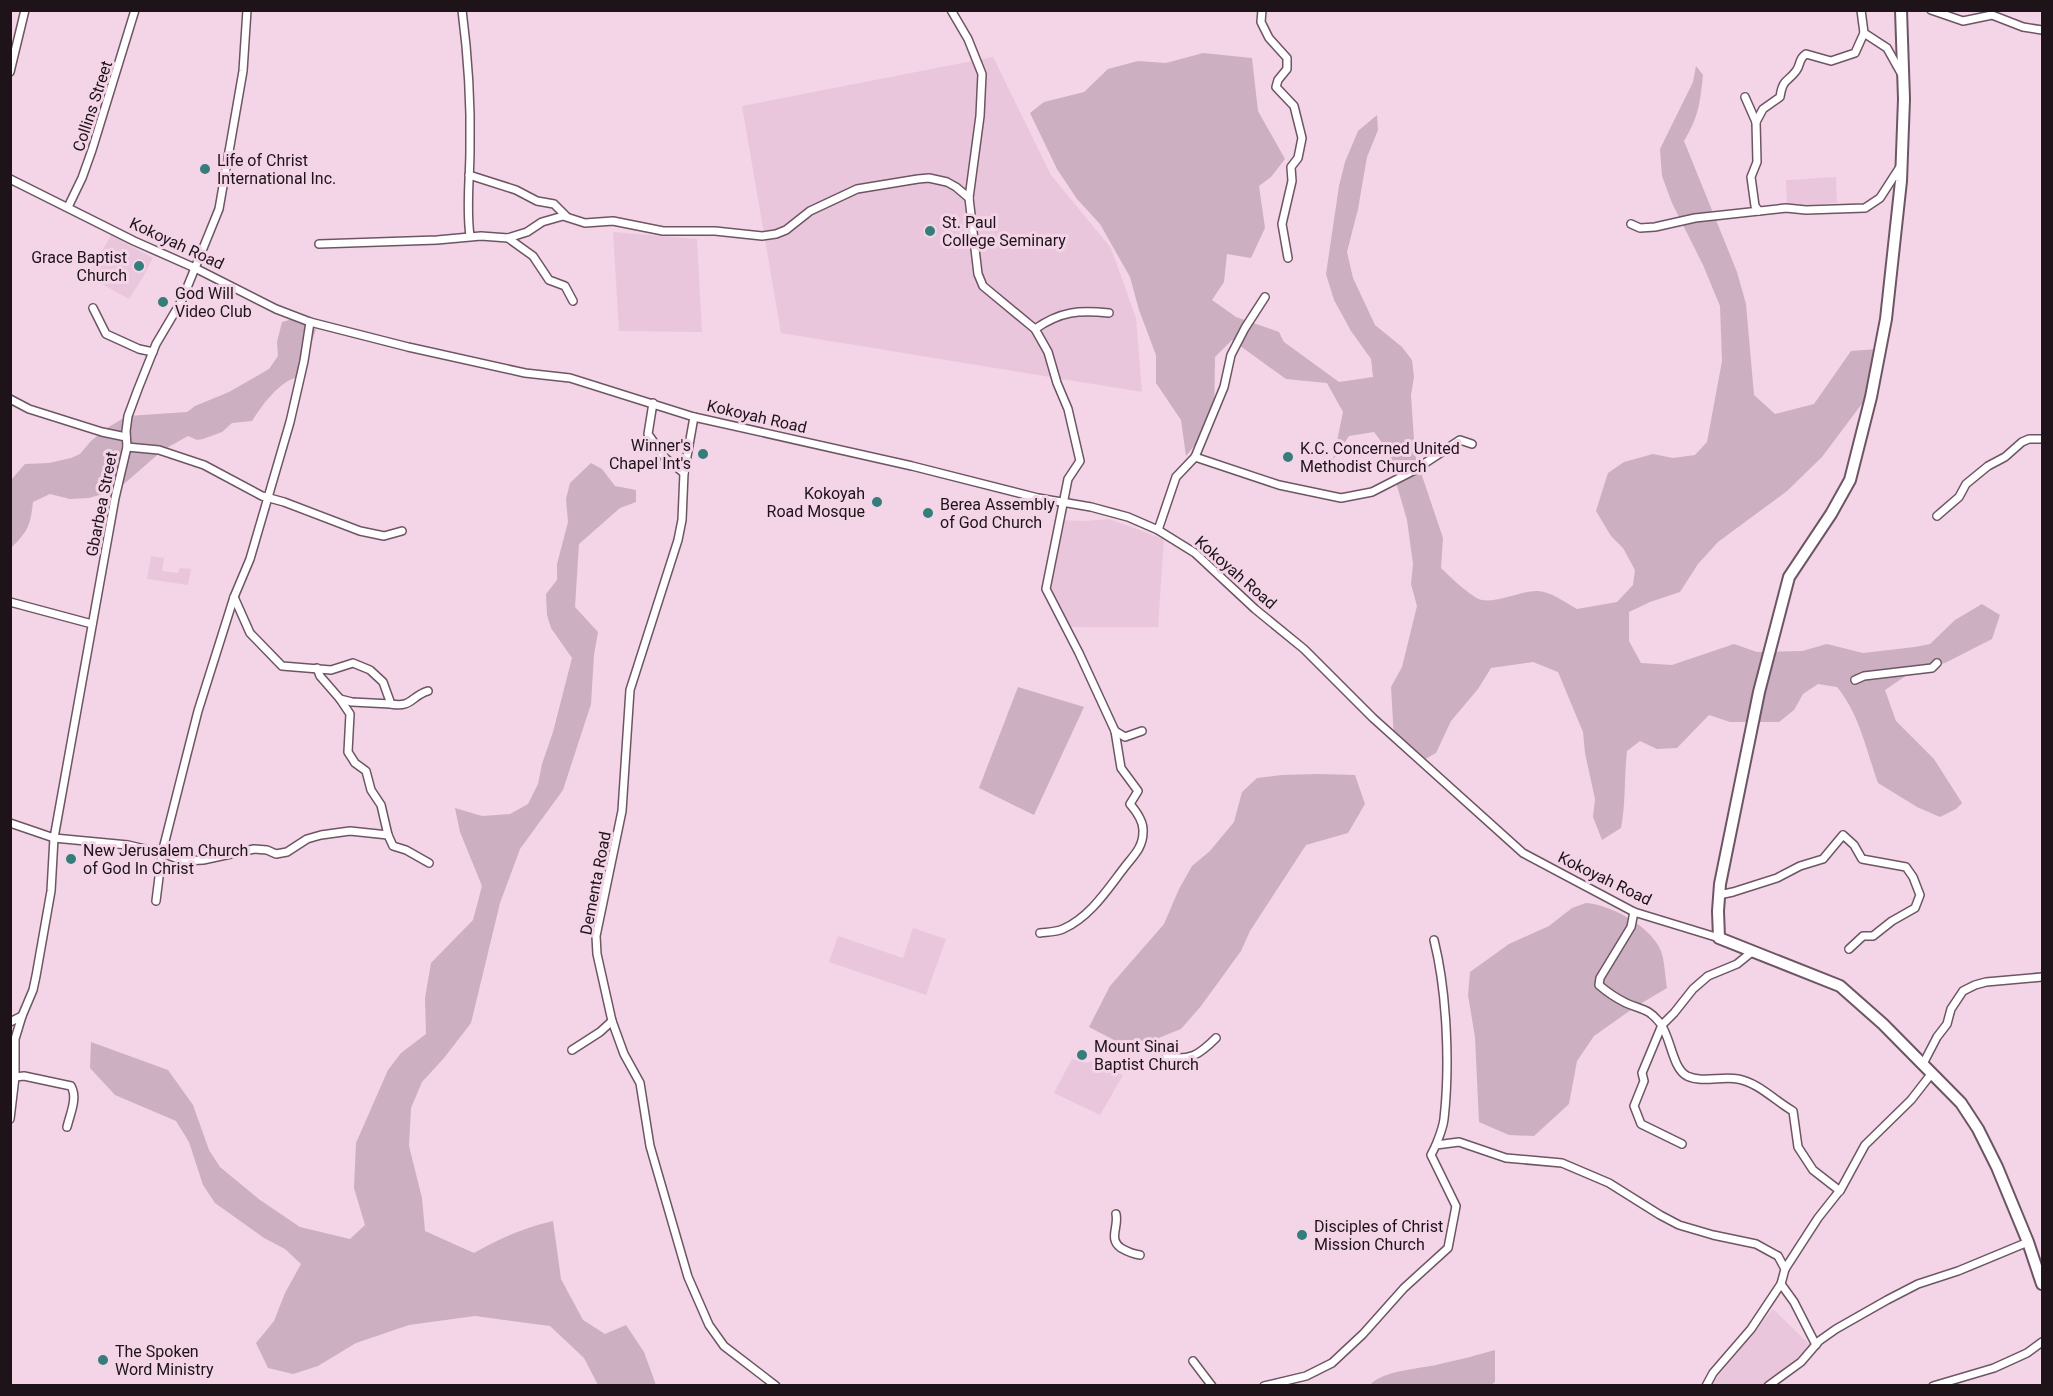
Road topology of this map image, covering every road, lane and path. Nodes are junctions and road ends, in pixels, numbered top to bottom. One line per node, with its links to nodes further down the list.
1 (25, 10): 12 (street)
2 (135, 10): 21 (street, Collins Street)
3 (247, 10): 29 (street, Gbarbea Street)
4 (462, 10): 18 (street)
5 (951, 10): 20 (street)
6 (1262, 10): 28 (street)
7 (1861, 10): 11 (street)
8 (1901, 10): 14 (main road)
9 (1931, 10): 10 (street)
10 (2043, 30)
11 (1864, 33): 14 (street); 16 (street)
12 (13, 54): 13 (street)
13 (10, 72)
14 (1904, 77): 17 (main road)
15 (1745, 97): 16 (street)
16 (1756, 122): 22 (street)
17 (1902, 165): 22 (street); 67 (main road)
18 (469, 175): 23 (street); 25 (street)
19 (10, 179): 21 (street, Kokoyah Road)
20 (969, 198): 23 (street); 35 (street)
21 (68, 207): 29 (street, Kokoyah Road)
22 (1759, 211): 24 (street)
23 (566, 216): 26 (street)
24 (1631, 224)
25 (470, 236): 26 (street); 27 (street)
26 (508, 238): 31 (street)
27 (319, 244)
28 (1288, 258)
29 (195, 268): 34 (street, Kokoyah Road); 36 (street, Gbarbea Street)
30 (1265, 297): 44 (street)
31 (573, 301)
32 (93, 308): 36 (street)
33 (1109, 313): 35 (street)
34 (310, 322): 38 (street, Kokoyah Road); 46 (street)
35 (1035, 329): 47 (street)
36 (153, 352): 40 (street, Gbarbea Street)
37 (10, 399): 40 (street)
38 (653, 403): 39 (street, Kokoyah Road); 45 (street)
39 (694, 417): 45 (street, Dementa Road); 47 (street, Kokoyah Road)
40 (126, 437): 43 (street, Gbarbea Street)
41 (2043, 439): 48 (street)
42 (1472, 444): 44 (street)
43 (127, 447): 46 (street); 53 (street, Gbarbea Street)
44 (1196, 457): 49 (street)
45 (684, 473): 77 (street, Dementa Road)
46 (267, 498): 50 (street); 51 (street)
47 (1063, 504): 49 (street, Kokoyah Road); 60 (street)
48 (1937, 516)
49 (1158, 530): 69 (street, Kokoyah Road)
50 (402, 531)
51 (234, 597): 55 (street); 65 (street)
52 (10, 602): 53 (street)
53 (92, 624): 64 (street, Gbarbea Street)
54 (1937, 663): 56 (street)
55 (317, 668): 58 (street); 59 (street)
56 (1855, 680)
57 (428, 691): 59 (street)
58 (340, 699): 59 (street); 63 (street)
59 (391, 704)
60 (1116, 731): 61 (street); 70 (street)
61 (1142, 731)
62 (10, 823): 64 (street)
63 (388, 835): 65 (street); 66 (street)
64 (54, 838): 65 (street); 76 (street, Gbarbea Street)
65 (162, 853): 68 (street)
66 (429, 863)
67 (1719, 895): 71 (main road); 73 (street)
68 (156, 901)
69 (1634, 912): 71 (street, Kokoyah Road); 79 (street)
70 (1040, 933)
71 (1719, 938): 74 (main road, Kokoyah Road)
72 (1434, 940): 89 (street)
73 (1849, 949)
74 (1753, 951): 79 (street); 83 (main road, Kokoyah Road)
75 (2043, 977): 83 (street)
76 (22, 1016): 78 (street); 85 (street, Gbarbea Street)
77 (612, 1021): 81 (street); 100 (street, Dementa Road)
78 (10, 1022)
79 (1662, 1025): 88 (street); 90 (street)
80 (1216, 1038): 82 (street)
81 (572, 1050)
82 (1166, 1057)
83 (1923, 1064): 84 (main road, Kokoyah Road)
84 (1932, 1073): 90 (street); 92 (main road, Kokoyah Road)
85 (15, 1077): 86 (street, Gbarbea Street); 87 (street)
86 (10, 1119)
87 (67, 1127)
88 (1682, 1144)
89 (1436, 1145): 94 (street); 102 (street)
90 (1840, 1191): 94 (street)
91 (1116, 1214): 93 (street)
92 (2028, 1242): 96 (main road, Kokoyah Road); 98 (street)
93 (1140, 1255)
94 (1785, 1269): 95 (street)
95 (1781, 1284): 98 (street); 103 (street)
96 (2043, 1284)
97 (2043, 1342): 105 (street)
98 (1816, 1345): 104 (street)
99 (1193, 1361): 101 (street)
100 (776, 1386)
101 (1212, 1386)
102 (1264, 1386)
103 (1706, 1386)
104 (1768, 1386)
105 (1933, 1386)

